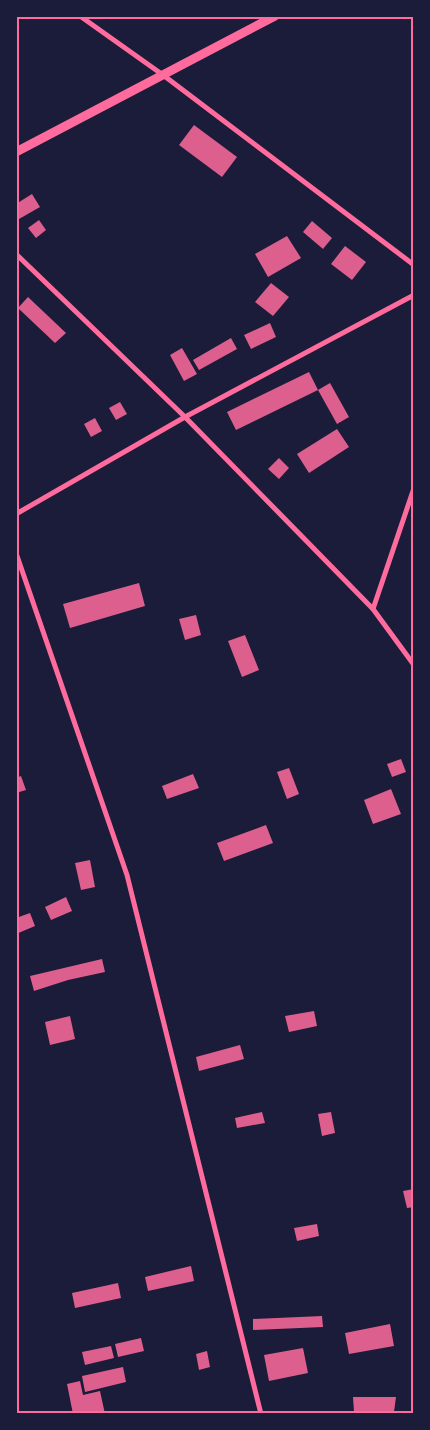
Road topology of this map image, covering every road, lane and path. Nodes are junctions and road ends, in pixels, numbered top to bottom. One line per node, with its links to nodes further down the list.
1 (80, 16): 3 (street)
2 (275, 16): 3 (street)
3 (163, 76): 4 (street); 6 (street)
4 (16, 152)
5 (16, 254): 8 (street)
6 (414, 265)
7 (414, 295): 8 (street)
8 (185, 417): 10 (street); 12 (street)
9 (414, 488): 12 (street)
10 (16, 514)
11 (16, 553): 14 (street)
12 (373, 609): 13 (street)
13 (414, 665)
14 (261, 1414)

